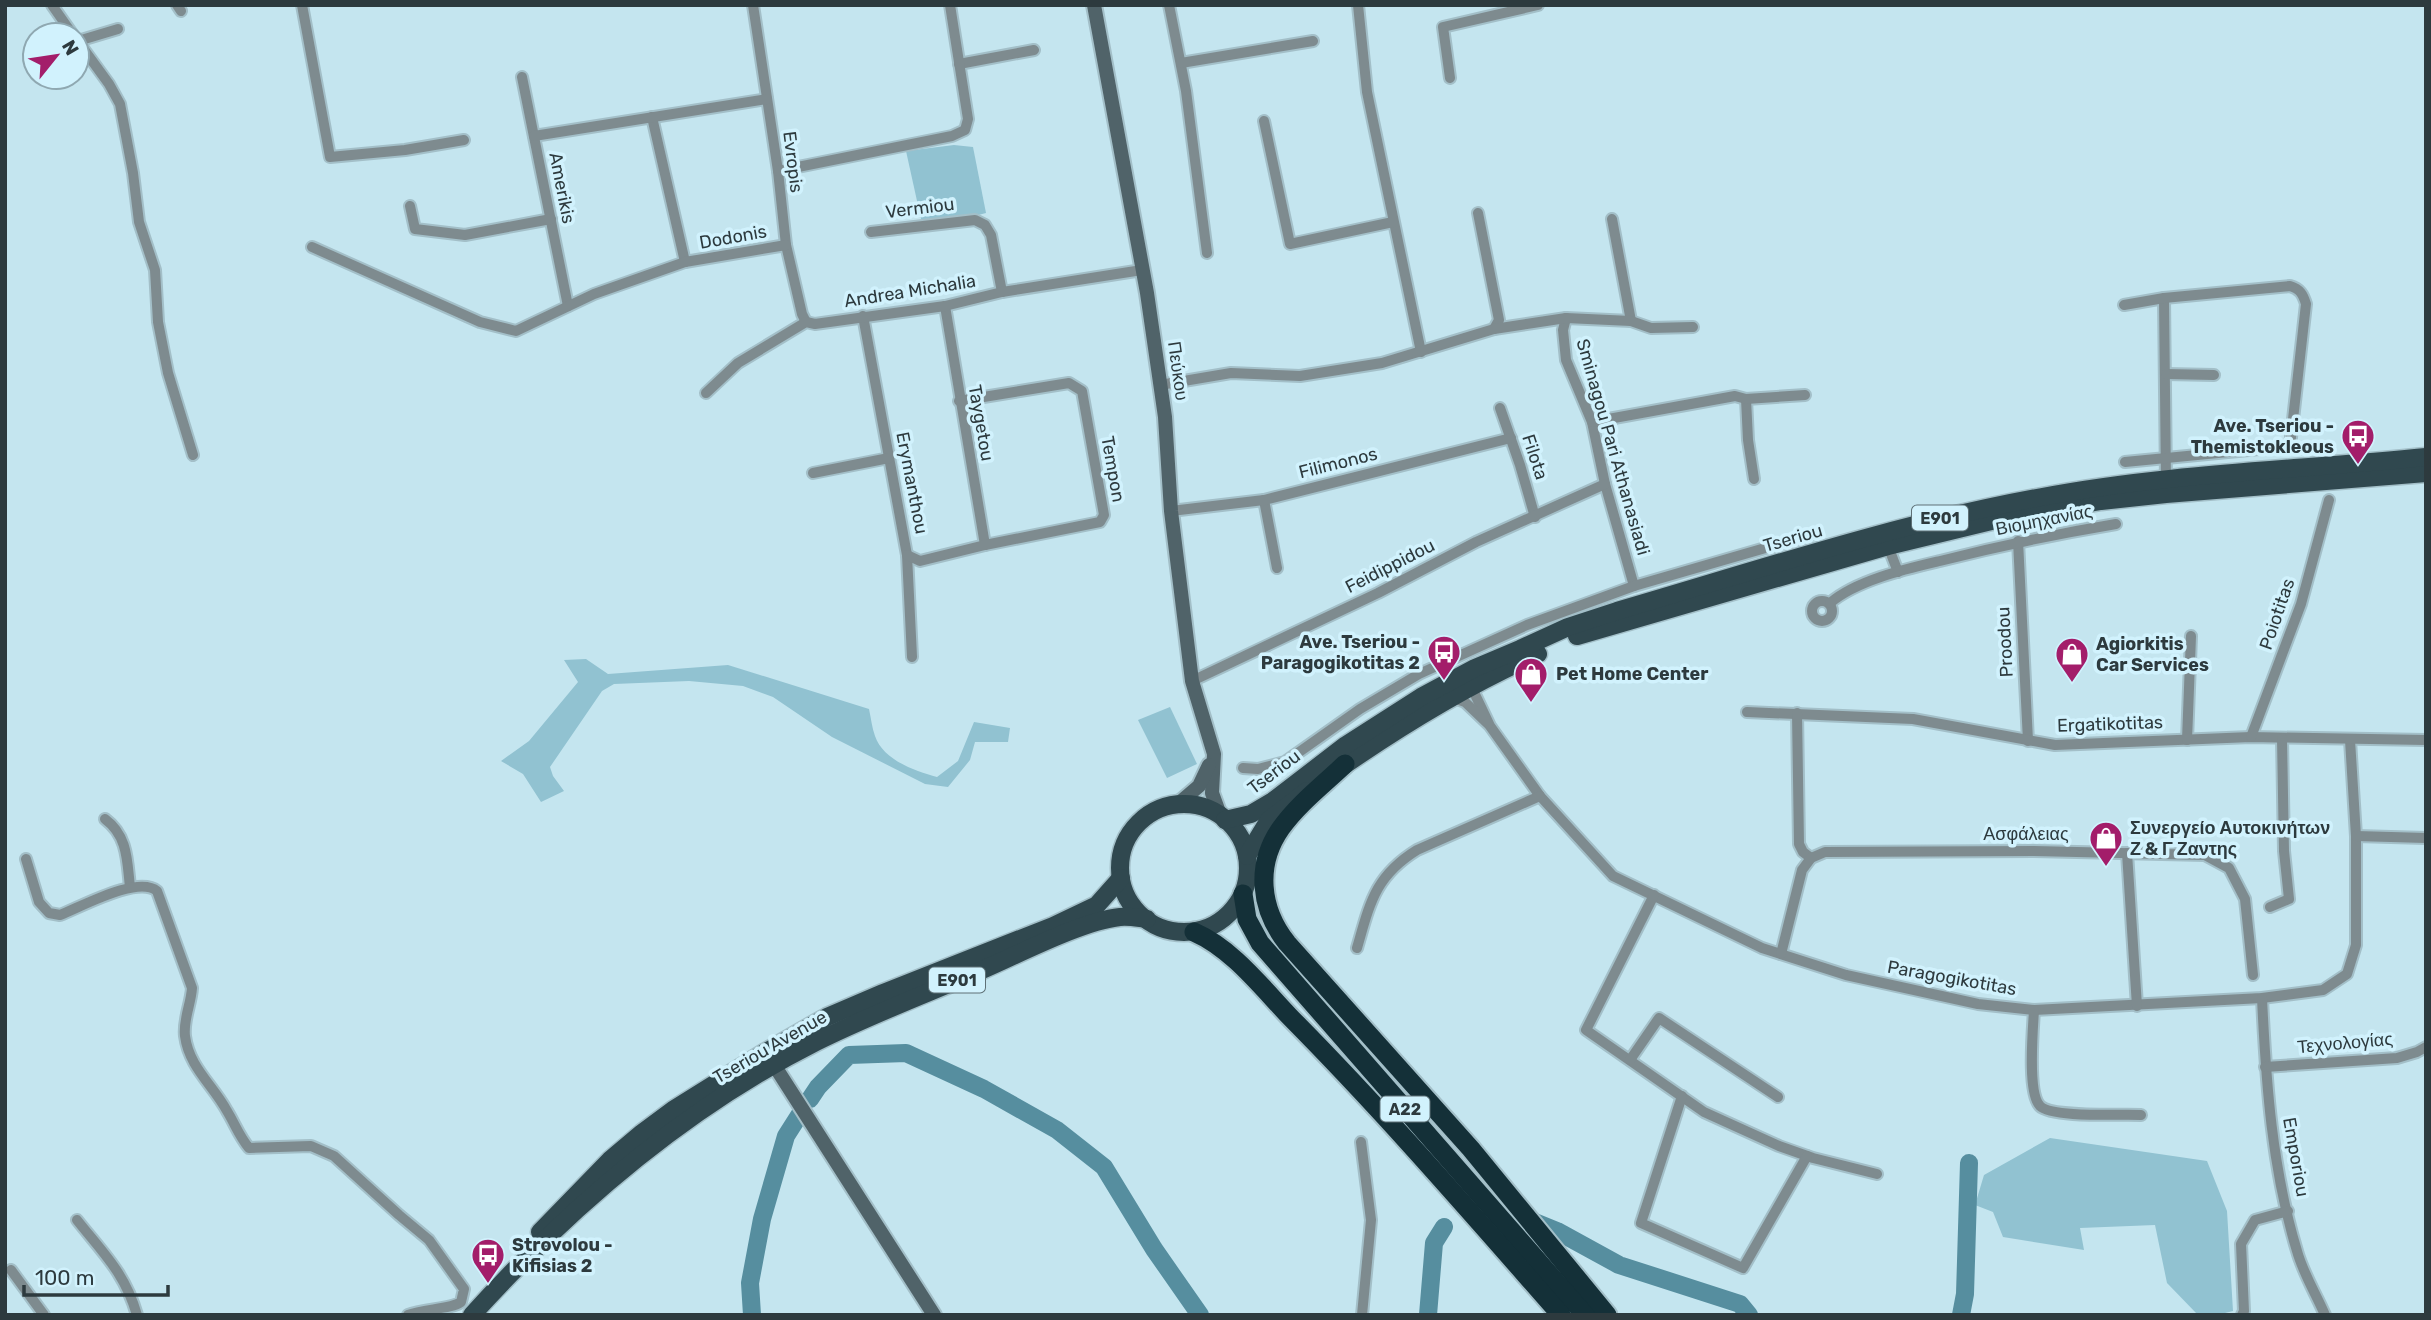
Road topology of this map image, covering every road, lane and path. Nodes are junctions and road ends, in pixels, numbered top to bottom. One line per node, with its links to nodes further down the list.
1 (52, 5): 9 (street)
2 (302, 5): 23 (street)
3 (754, 5): 19 (street, Evropis)
4 (950, 5): 15 (street)
5 (1094, 5): 35 (main road, Πεύκου)
6 (1169, 5): 16 (street)
7 (1357, 5): 29 (street)
8 (1538, 5): 18 (street)
9 (63, 21)
10 (118, 29): 11 (street)
11 (91, 35)
12 (1313, 41): 16 (street)
13 (1034, 50): 15 (street)
14 (91, 59): 59 (street)
15 (959, 64): 24 (street)
16 (1181, 64): 33 (street)
17 (522, 77): 22 (street, Amerikis)
18 (1450, 78)
19 (767, 99): 20 (street); 24 (street, Evropis)
20 (652, 117): 22 (street); 34 (street)
21 (1264, 121): 29 (street)
22 (534, 136): 27 (street, Amerikis)
23 (464, 140)
24 (778, 172): 31 (street, Evropis)
25 (410, 206): 27 (street)
26 (1478, 214): 46 (street)
27 (551, 219): 39 (street, Amerikis)
28 (1612, 219): 43 (street)
29 (1394, 222): 47 (street)
30 (871, 232): 36 (street, Vermiou)
31 (786, 245): 34 (street, Dodonis); 44 (street, Evropis)
32 (312, 247): 39 (street, Dodonis)
33 (1207, 253)
34 (685, 262): 39 (street, Dodonis)
35 (1142, 270): 36 (street, Andrea Michalia); 50 (main road, Πεύκου)
36 (1002, 292): 40 (street, Andrea Michalia)
37 (2164, 298): 38 (street); 48 (street); 58 (street)
38 (2124, 305)
39 (568, 306)
40 (945, 306): 41 (street, Andrea Michalia); 54 (street, Taygetou)
41 (863, 316): 44 (street, Andrea Michalia); 61 (street, Erymanthou)
42 (1566, 318): 43 (street); 46 (street); 56 (street, Sminagou Pari Athanasiadi)
43 (1631, 321): 45 (street)
44 (806, 322): 51 (street, Andrea Michalia)
45 (1693, 327)
46 (1494, 329): 47 (street)
47 (1421, 352): 50 (street)
48 (2166, 374): 49 (street); 62 (street)
49 (2214, 375)
50 (1160, 385): 72 (main road, Πεύκου)
51 (706, 393)
52 (1805, 396): 53 (street)
53 (1746, 399): 56 (street); 67 (street)
54 (960, 401): 77 (street, Taygetou); 77 (street, Tempon)
55 (1500, 408): 57 (street, Filota)
56 (1592, 422): 68 (street, Sminagou Pari Athanasiadi)
57 (1511, 438): 70 (street, Filimonos); 74 (street, Filota)
58 (2290, 446): 62 (street); 64 (street)
59 (193, 456)
60 (2426, 457): 64 (main road, Tseriou / E901)
61 (889, 458): 65 (street); 79 (street, Erymanthou)
62 (2166, 458): 63 (street); 69 (street)
63 (2125, 462)
64 (2286, 468): 69 (main road, Tseriou / E901)
65 (813, 473)
66 (2426, 473): 69 (main road, Tseriou / E901)
67 (1754, 479)
68 (1605, 484): 74 (street, Feidippidou); 82 (street, Sminagou Pari Athanasiadi)
69 (2166, 486): 73 (main road, Tseriou / E901); 103 (main road, Tseriou / E901)
70 (1264, 500): 72 (street, Filimonos); 80 (street)
71 (2329, 500): 92 (street, Poiotitas)
72 (1171, 511): 86 (main road, Πεύκου)
73 (2106, 516): 76 (street, Βιομηχανίας); 78 (main road, Tseriou / E901)
74 (1535, 517): 86 (street, Feidippidou)
75 (1810, 535): 82 (street)
76 (2018, 541): 81 (street, Βιομηχανίας); 97 (street, Proodou)
77 (985, 545): 79 (street, Tempon)
78 (1888, 546): 81 (street); 87 (main road, Tseriou / E901)
79 (908, 555): 85 (street, Erymanthou)
80 (1277, 568)
81 (1898, 572): 83 (street, Βιομηχανίας)
82 (1634, 586): 100 (street)
83 (1829, 603)
84 (2191, 636): 94 (street)
85 (912, 657)
86 (1192, 681): 98 (main road, Πεύκου)
87 (1471, 686): 88 (main road, Tseriou / E901); 91 (street, Paragogikotitas)
88 (1450, 697): 91 (street); 99 (main road, Tseriou / E901)
89 (1746, 712): 90 (street, Ergatikotitas)
90 (1797, 713): 97 (street, Ergatikotitas); 109 (street)
91 (1490, 726): 101 (street, Paragogikotitas)
92 (2251, 737): 93 (street, Ergatikotitas); 94 (street, Ergatikotitas)
93 (2282, 738): 95 (street, Ergatikotitas); 115 (street)
94 (2187, 740): 97 (street, Ergatikotitas)
95 (2350, 740): 96 (street, Ergatikotitas); 105 (street, Paragogikotitas)
96 (2426, 740)
97 (2028, 741)
98 (1211, 743): 102 (main road, Πεύκου); 103 (main road, Πεύκου)
99 (1345, 764): 108 (main road, Tseriou / E901); 147 (highway)
100 (1243, 768)
101 (1540, 796): 114 (street, Paragogikotitas); 118 (street)
102 (1178, 804): 103 (main road); 111 (main road)
103 (1223, 817): 108 (main road)
104 (105, 819): 112 (street)
105 (2356, 836): 106 (street); 121 (street, Paragogikotitas)
106 (2426, 838)
107 (2127, 853): 109 (street, Ασφάλειας); 120 (street, Ασφάλειας); 122 (street)
108 (1247, 856): 113 (main road)
109 (1811, 858): 119 (street)
110 (26, 859): 112 (street)
111 (1121, 878): 116 (main road); 125 (main road, Tseriou Avenue / E901)
112 (130, 887): 137 (street)
113 (1243, 894): 117 (main road); 146 (highway, A22)
114 (1654, 895): 119 (street, Paragogikotitas); 126 (street)
115 (2270, 907)
116 (1147, 919): 117 (main road); 125 (main road, Tseriou Avenue / E901)
117 (1194, 932): 145 (highway, A22)
118 (1357, 948)
119 (1781, 954): 123 (street, Paragogikotitas)
120 (2253, 975)
121 (2262, 998): 122 (street, Paragogikotitas); 127 (street, Emporiou)
122 (2137, 1006): 123 (street, Paragogikotitas)
123 (2034, 1010): 130 (street)
124 (2426, 1047): 127 (street, Τεχνολογίας)
125 (770, 1059): 138 (main road, Tseriou Avenue / E901); 138 (main road, Tseriou Avenue / E901); 143 (main road)
126 (1630, 1060): 128 (street); 129 (street)
127 (2265, 1067): 134 (street, Emporiou)
128 (1682, 1096): 132 (street); 132 (street)
129 (1778, 1097)
130 (2141, 1115)
131 (1362, 1142): 144 (street)
132 (1807, 1156): 133 (street)
133 (1877, 1174)
134 (2288, 1211): 148 (street); 149 (street, Emporiou)
135 (77, 1220): 141 (street)
136 (11, 1270): 140 (street)
137 (464, 1297): 138 (street); 139 (street)
138 (477, 1309)
139 (444, 1311): 142 (street)
140 (44, 1315)
141 (137, 1315)
142 (408, 1315)
143 (934, 1315)
144 (1362, 1315)
145 (1561, 1315)
146 (1585, 1315)
147 (1607, 1315)
148 (2242, 1315)
149 (2325, 1315)

